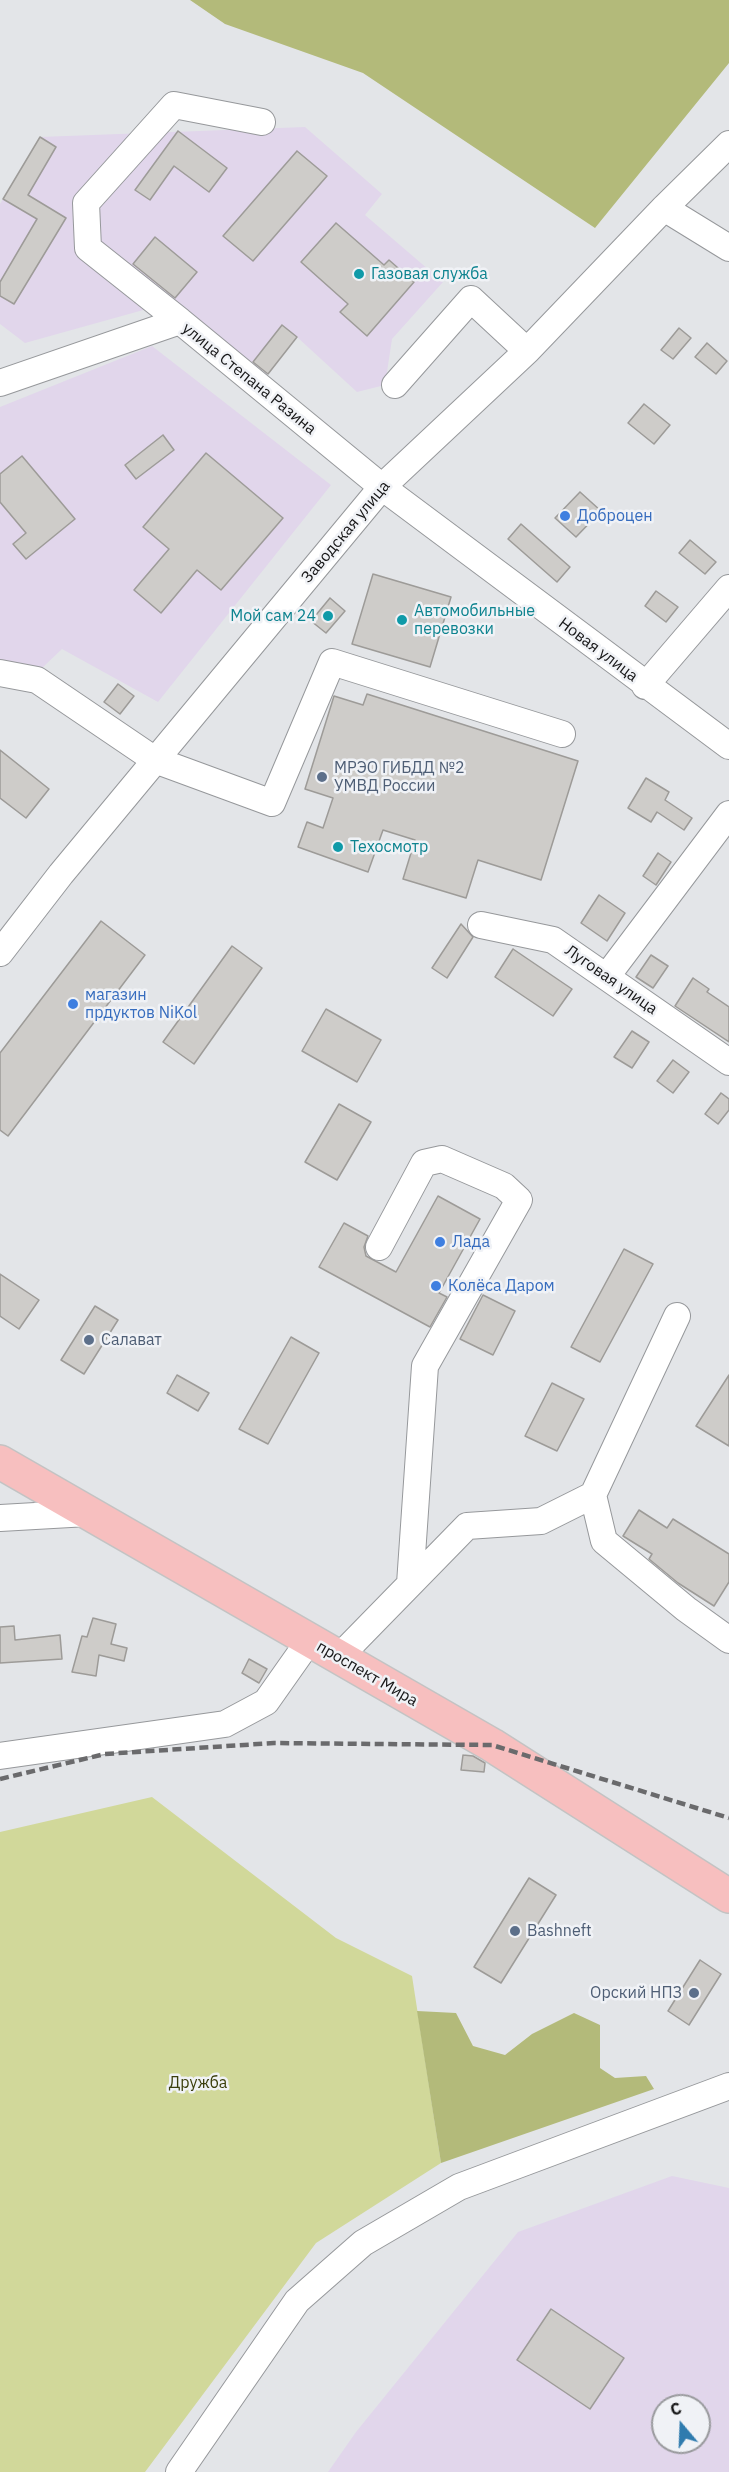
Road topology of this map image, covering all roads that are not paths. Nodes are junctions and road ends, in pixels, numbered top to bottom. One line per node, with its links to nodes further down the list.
1 (262, 122): 5 (street)
2 (729, 144): 3 (street, Заводская улица)
3 (664, 208): 4 (street); 6 (street, Заводская улица)
4 (729, 248)
5 (180, 321): 7 (street, улица Степана Разина); 9 (street, улица Степана Разина)
6 (527, 351): 8 (street); 9 (street, Заводская улица)
7 (0, 384)
8 (395, 385)
9 (382, 487): 12 (street, Новая улица); 15 (street, Заводская улица)
10 (729, 588): 12 (street)
11 (0, 673): 15 (street)
12 (645, 686): 14 (street, Новая улица)
13 (562, 734): 15 (street)
14 (729, 746)
15 (155, 760): 18 (street, Заводская улица)
16 (729, 814): 19 (street)
17 (482, 925): 19 (street, Луговая улица)
18 (0, 953)
19 (607, 976): 20 (street, Луговая улица)
20 (729, 1062)
21 (379, 1247): 27 (street)
22 (677, 1316): 24 (street)
23 (0, 1462): 25 (main road, проспект Мира)
24 (593, 1495): 27 (street); 28 (street)
25 (88, 1513): 26 (street); 29 (main road, проспект Мира)
26 (0, 1518)
27 (410, 1584): 30 (street)
28 (729, 1640)
29 (309, 1641): 30 (main road, проспект Мира); 31 (street)
30 (338, 1658): 32 (main road, проспект Мира)
31 (0, 1756)
32 (729, 1896)
33 (729, 2086): 34 (street)
34 (180, 2472)

